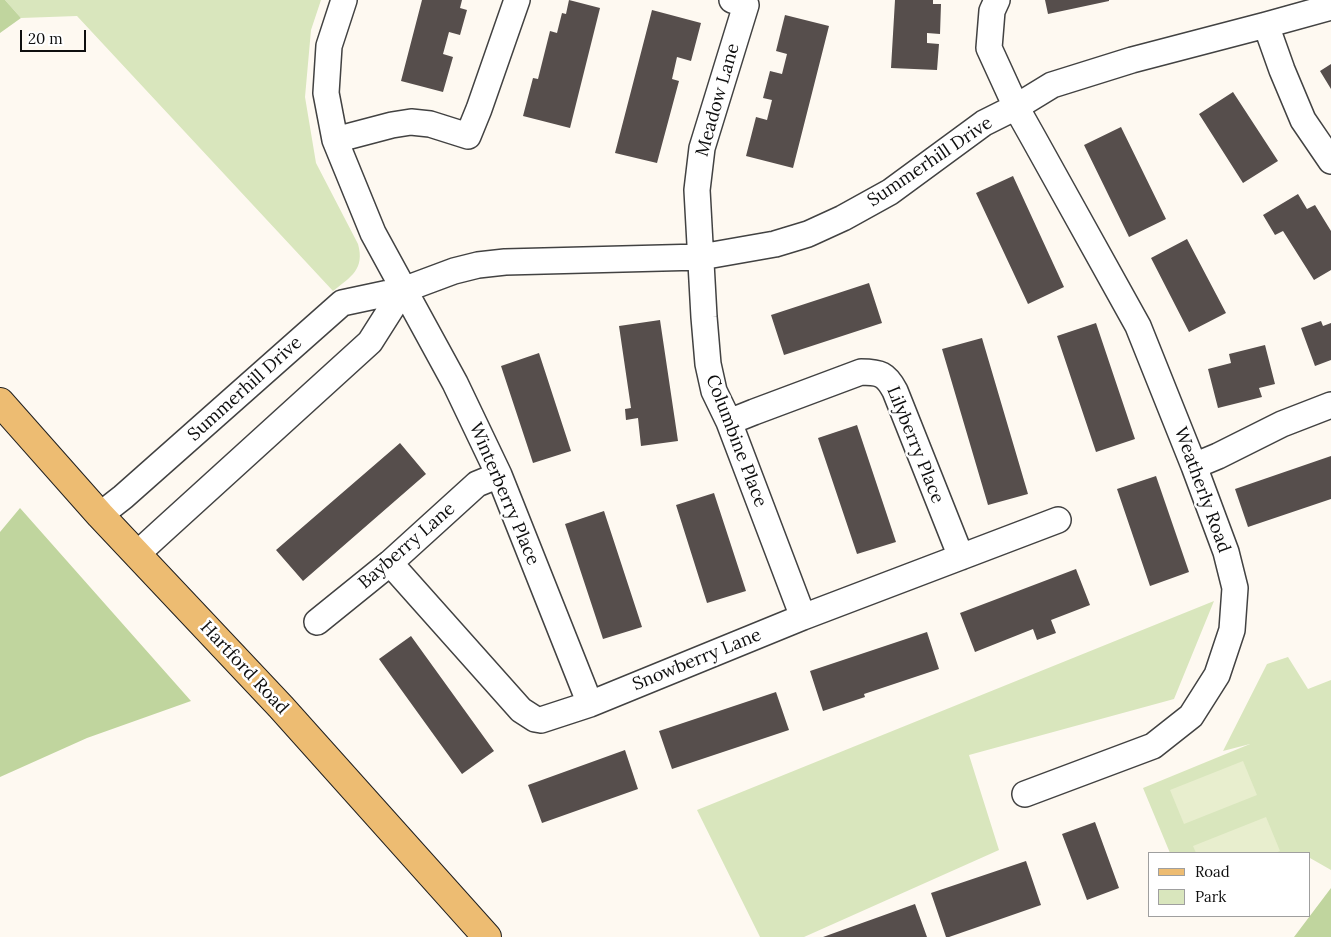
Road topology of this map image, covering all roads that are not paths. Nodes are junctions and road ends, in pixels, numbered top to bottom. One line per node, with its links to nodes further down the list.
1 (344, 0): 8 (street)
2 (517, 0): 8 (street)
3 (997, 0): 7 (street, Weatherly Road)
4 (739, 2): 10 (street, Meadow Lane)
5 (1331, 7): 6 (street, Summerhill Drive)
6 (1266, 25): 7 (street, Summerhill Drive); 9 (street)
7 (1016, 107): 10 (street, Summerhill Drive); 15 (street, Weatherly Road)
8 (335, 140): 11 (street)
9 (1331, 161)
10 (701, 257): 11 (street, Summerhill Drive); 14 (street, Columbine Place)
11 (403, 290): 16 (street, Winterberry Place); 17 (street, Summerhill Drive); 19 (street)
12 (0, 402): 17 (main road, Hartford Road)
13 (1331, 405): 15 (street)
14 (729, 422): 20 (street, Lilyberry Place); 22 (street, Columbine Place)
15 (1194, 466): 25 (street, Weatherly Road)
16 (498, 475): 21 (street, Bayberry Lane); 24 (street, Winterberry Place)
17 (100, 515): 19 (main road, Hartford Road)
18 (1058, 520): 20 (street, Snowberry Lane)
19 (138, 554): 26 (main road, Hartford Road)
20 (961, 557): 22 (street, Snowberry Lane)
21 (390, 563): 23 (street, Bayberry Lane); 24 (street, Snowberry Lane)
22 (803, 617): 24 (street, Snowberry Lane)
23 (317, 622)
24 (590, 704)
25 (1025, 794)
26 (487, 937)

